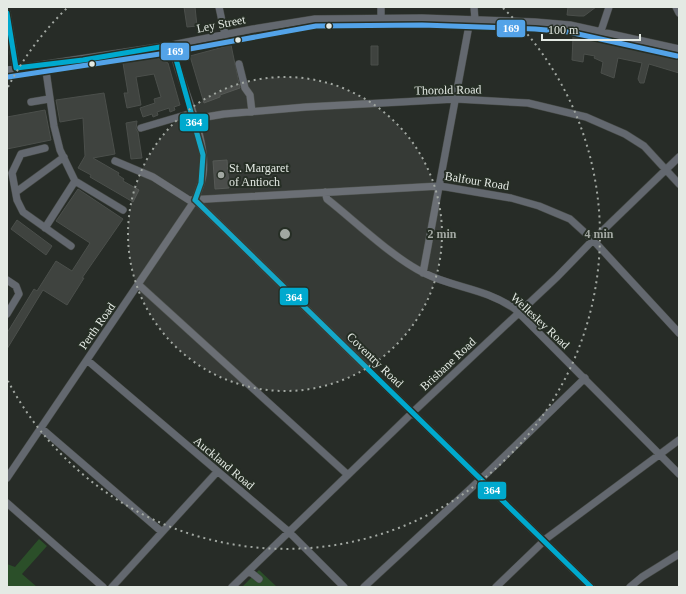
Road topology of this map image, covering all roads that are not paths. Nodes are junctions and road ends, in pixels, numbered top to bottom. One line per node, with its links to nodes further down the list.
1 (219, 7): 11 (street)
2 (381, 7): 8 (street)
3 (474, 7): 9 (street)
4 (609, 7): 10 (street)
5 (676, 7): 6 (street)
6 (679, 13)
7 (7, 14): 16 (street)
8 (381, 18): 9 (street, Ley Street); 11 (street, Ley Street)
9 (472, 20): 10 (street, Ley Street); 19 (street)
10 (601, 31): 13 (street, Ley Street)
11 (225, 34): 12 (street, Ley Street)
12 (172, 45): 14 (street, Ley Street); 22 (street, Perth Road)
13 (679, 49)
14 (45, 64): 16 (street, Ley Street); 18 (street)
15 (240, 64): 21 (street)
16 (16, 68): 17 (street, Ley Street)
17 (7, 70)
18 (49, 99): 20 (street); 26 (street)
19 (456, 99): 21 (street, Thorold Road); 28 (street, Thorold Road); 31 (street)
20 (31, 102)
21 (252, 112): 22 (street, Thorold Road)
22 (193, 116): 23 (street, Thorold Road); 34 (street, Perth Road)
23 (141, 128)
24 (44, 148): 32 (street)
25 (679, 157): 28 (street, Brisbane Road)
26 (64, 158): 29 (street); 32 (street)
27 (116, 161): 34 (street)
28 (667, 169): 30 (street, Thorold Road); 37 (street, Brisbane Road)
29 (75, 181): 35 (street); 36 (street)
30 (679, 184)
31 (440, 186): 33 (street, Balfour Road); 37 (street, Balfour Road); 39 (street)
32 (16, 192): 36 (street)
33 (325, 192): 34 (street, Balfour Road); 39 (street, Wellesley Road)
34 (195, 200): 41 (street, Perth Road); 47 (street, Coventry Road)
35 (123, 210)
36 (44, 228): 38 (street)
37 (593, 240): 42 (street, Brisbane Road); 44 (street, Balfour Road)
38 (71, 246)
39 (423, 273): 42 (street, Wellesley Road)
40 (7, 280): 43 (street)
41 (139, 285): 45 (street, Perth Road); 53 (street)
42 (518, 313): 46 (street, Wellesley Road); 47 (street, Brisbane Road)
43 (7, 314)
44 (679, 333)
45 (87, 360): 48 (street, Perth Road); 51 (street, Auckland Road)
46 (585, 378): 50 (street, Wellesley Road); 55 (street)
47 (413, 412): 53 (street, Brisbane Road); 55 (street, Coventry Road)
48 (41, 428): 54 (street, Perth Road); 57 (street)
49 (679, 440): 50 (street)
50 (660, 455): 52 (street, Wellesley Road); 59 (street)
51 (217, 472): 57 (street); 58 (street, Auckland Road)
52 (679, 474)
53 (348, 475): 58 (street, Brisbane Road)
54 (7, 478)
55 (482, 478): 59 (street, Coventry Road); 67 (street)
56 (7, 504): 63 (street)
57 (162, 532): 64 (street)
58 (289, 532): 61 (street, Brisbane Road); 66 (street, Auckland Road)
59 (544, 541): 68 (street); 69 (street, Coventry Road)
60 (679, 554): 70 (street)
61 (249, 571): 62 (street); 65 (street, Brisbane Road)
62 (259, 580)
63 (103, 587)
64 (112, 587)
65 (232, 587)
66 (344, 587)
67 (364, 587)
68 (496, 587)
69 (592, 587)
70 (630, 587)

